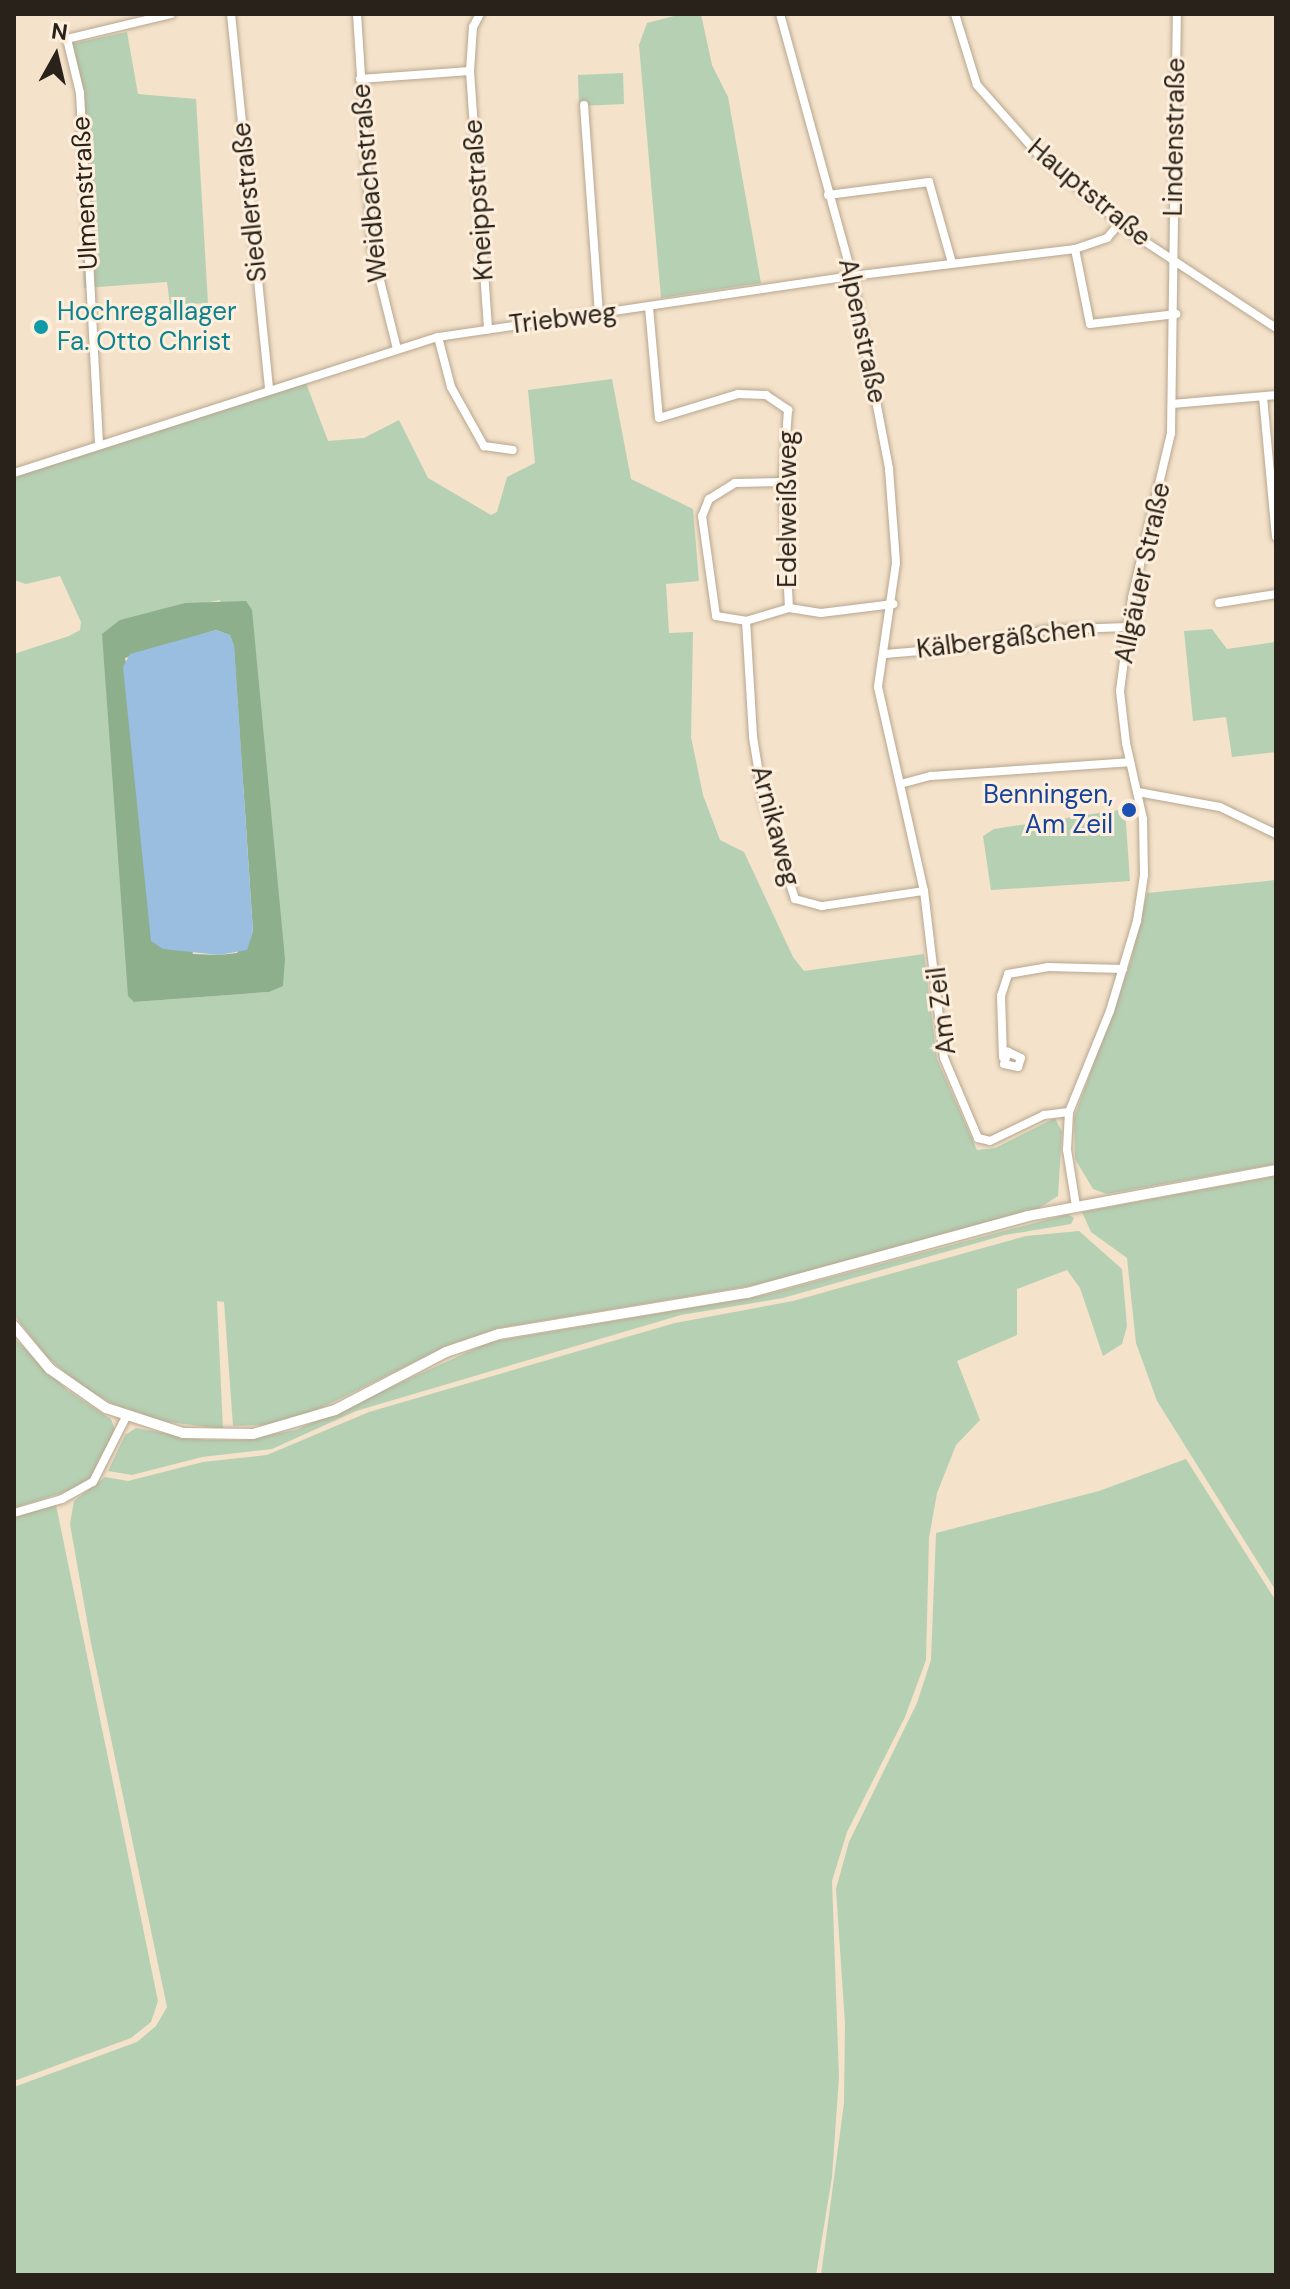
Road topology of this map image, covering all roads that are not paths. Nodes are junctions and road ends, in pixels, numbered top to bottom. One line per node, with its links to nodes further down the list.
1 (171, 14): 28 (street, Ulmenstraße)
2 (231, 14): 24 (street, Siedlerstraße)
3 (357, 14): 9 (street, Weidbachstraße)
4 (480, 14): 8 (street, Kneippstraße)
5 (780, 14): 11 (street, Alpenstraße)
6 (955, 14): 12 (street, Hauptstraße)
7 (1177, 14): 14 (street, Lindenstraße)
8 (470, 71): 9 (street); 21 (street, Kneippstraße)
9 (360, 79): 23 (street, Weidbachstraße)
10 (584, 105): 19 (street)
11 (828, 195): 15 (street); 16 (street, Alpenstraße)
12 (1120, 223): 13 (street, Triebweg); 14 (street, Hauptstraße)
13 (1075, 249): 15 (street, Triebweg); 18 (street)
14 (1174, 261): 18 (street, Allgäuer Straße); 20 (street, Hauptstraße)
15 (952, 263): 16 (street, Triebweg)
16 (852, 276): 17 (street, Triebweg); 35 (street, Alpenstraße)
17 (649, 307): 19 (street, Triebweg); 31 (street, Edelweißweg)
18 (1176, 314): 27 (street, Allgäuer Straße)
19 (599, 315): 21 (street, Triebweg)
20 (1276, 328)
21 (488, 329): 22 (street, Triebweg)
22 (438, 337): 23 (street, Triebweg); 29 (street)
23 (397, 349): 24 (street, Triebweg)
24 (269, 390): 28 (street, Triebweg)
25 (1276, 395): 26 (street)
26 (1263, 397): 27 (street); 32 (street)
27 (1173, 404): 38 (street, Allgäuer Straße)
28 (99, 444): 30 (street, Triebweg)
29 (513, 450)
30 (14, 473)
31 (783, 482): 36 (street, Edelweißweg); 37 (street)
32 (1276, 536)
33 (1276, 594): 34 (street)
34 (1219, 603)
35 (893, 604): 36 (street, Edelweißweg); 39 (street, Alpenstraße)
36 (789, 608): 37 (street)
37 (746, 621): 44 (street, Arnikaweg)
38 (1127, 627): 39 (street, Kälbergäßchen); 40 (street, Allgäuer Straße)
39 (885, 654): 41 (street, Am Zeil)
40 (1129, 762): 41 (street); 42 (street, Allgäuer Straße)
41 (904, 783): 44 (street, Am Zeil)
42 (1138, 792): 43 (street); 45 (street, Allgäuer Straße)
43 (1276, 834)
44 (924, 891): 47 (street, Am Zeil)
45 (1123, 969): 46 (street); 47 (street, Allgäuer Straße)
46 (1003, 1057)
47 (1069, 1112): 49 (street, Allgäuer Straße)
48 (1276, 1170): 49 (street)
49 (1076, 1206): 51 (street)
50 (14, 1326): 51 (street)
51 (126, 1417): 52 (street)
52 (14, 1513)

